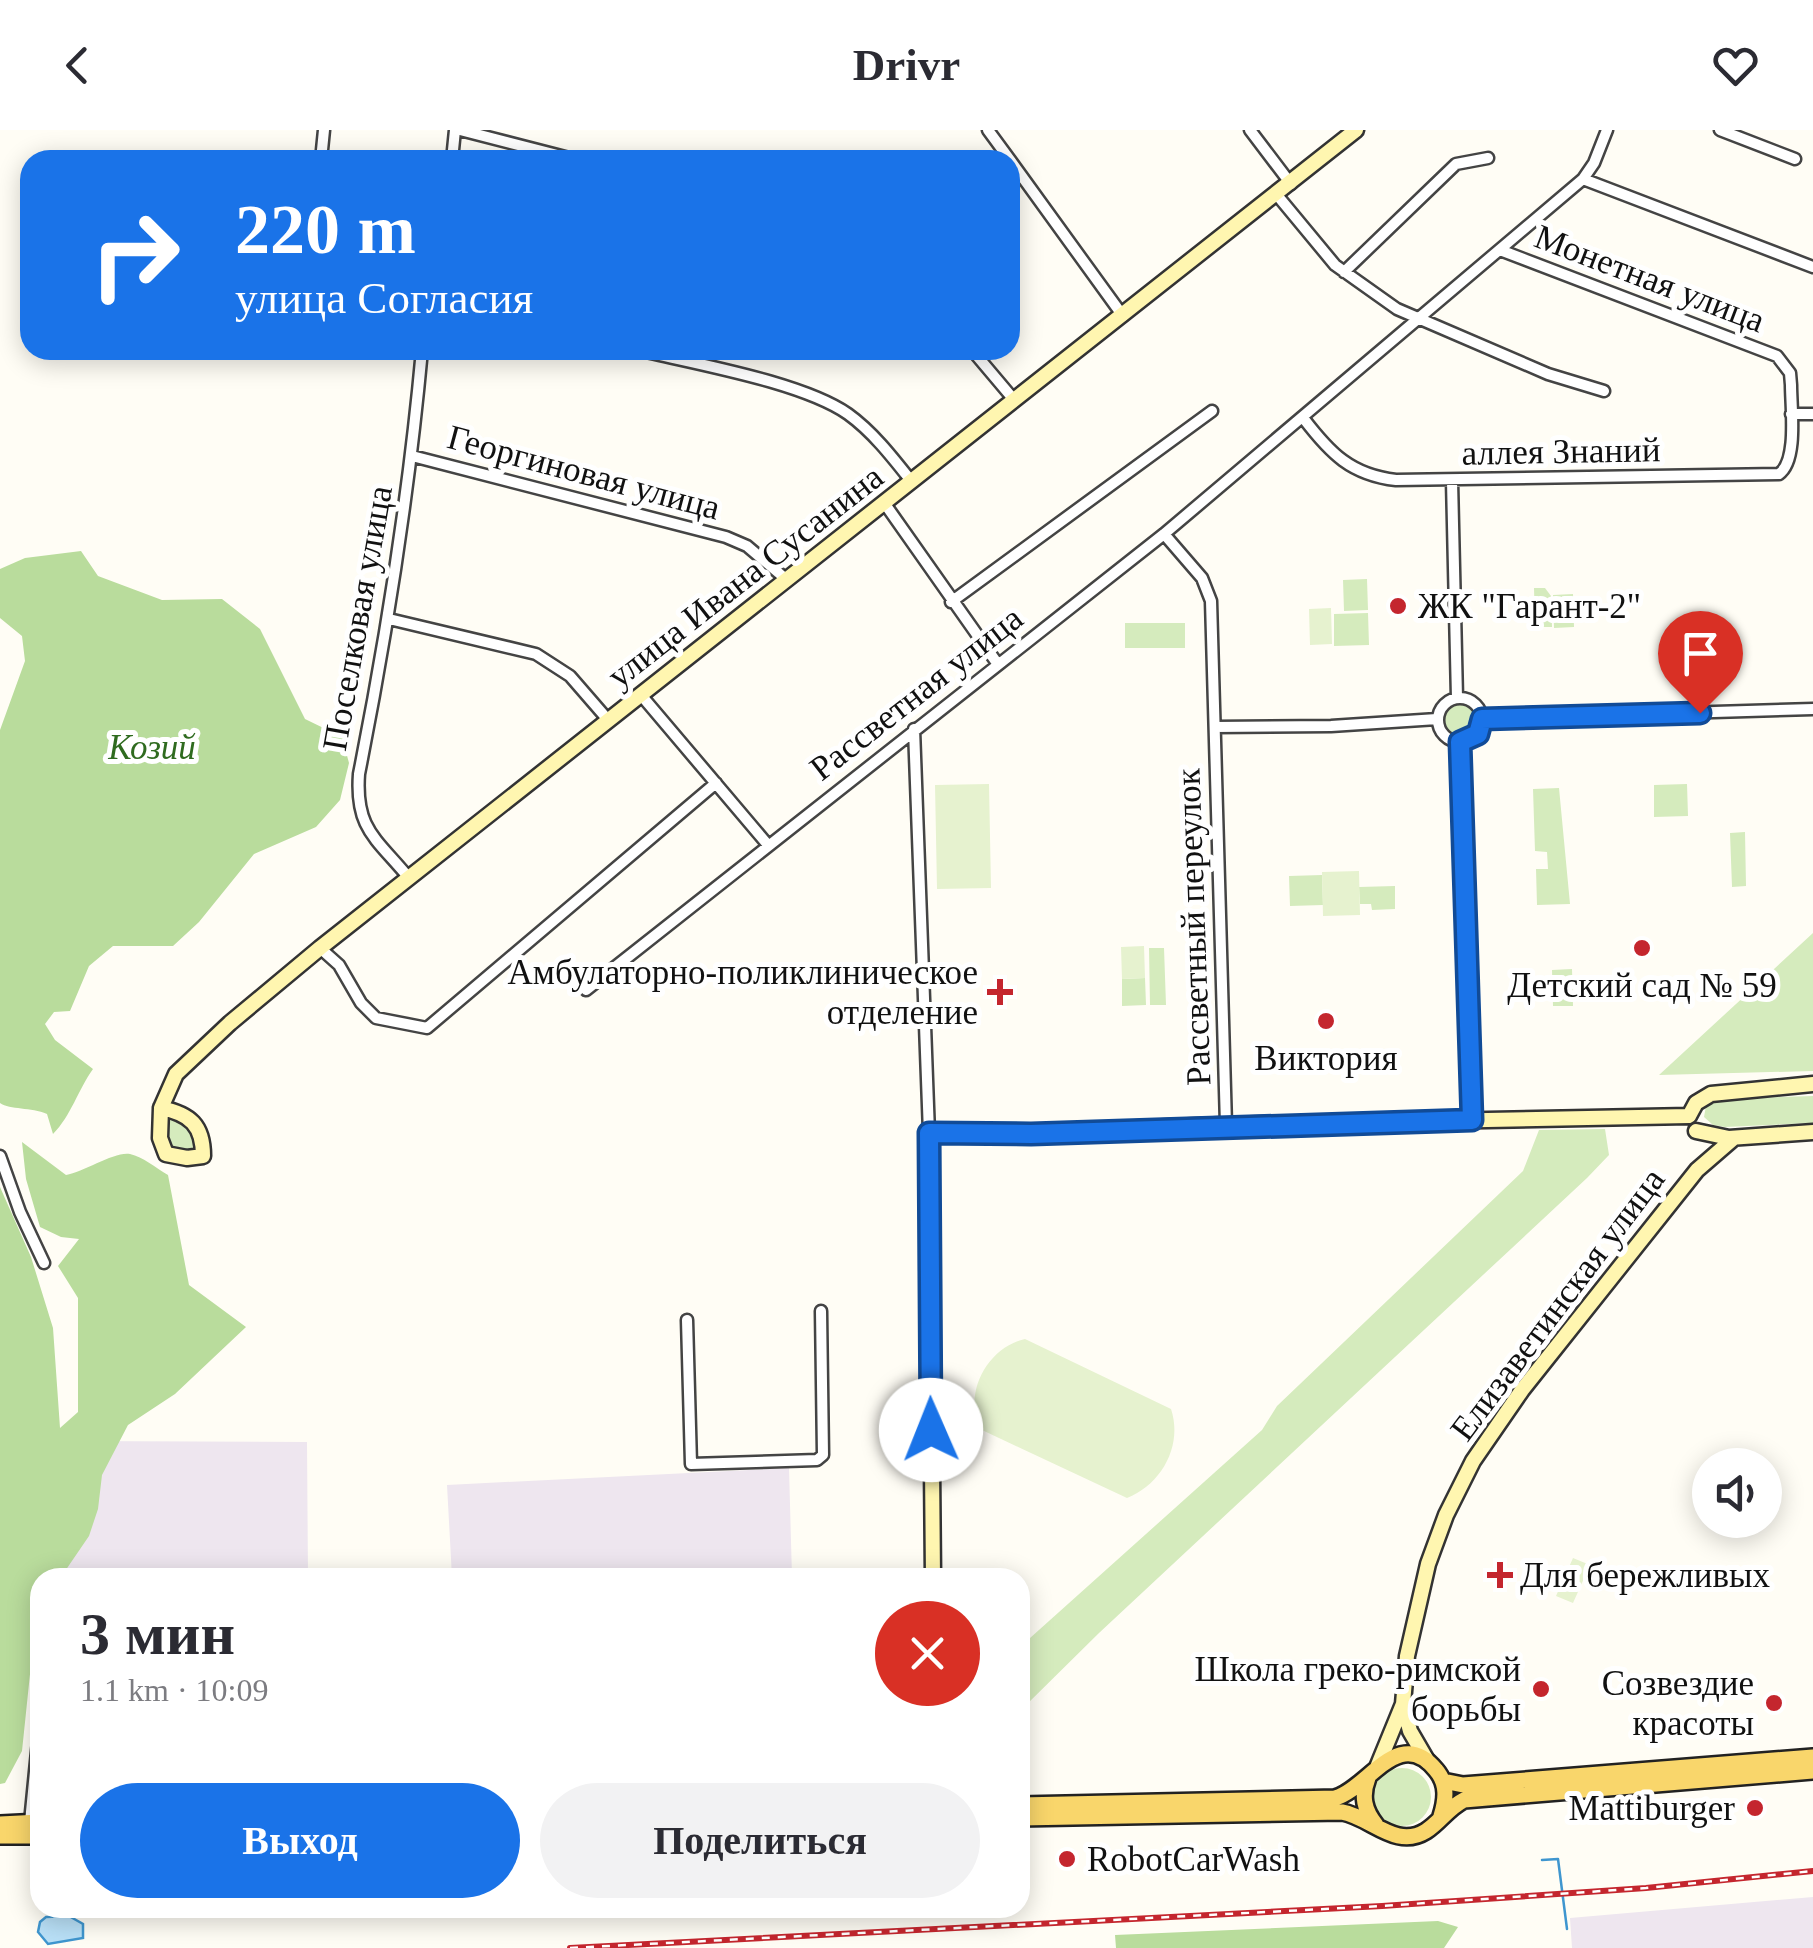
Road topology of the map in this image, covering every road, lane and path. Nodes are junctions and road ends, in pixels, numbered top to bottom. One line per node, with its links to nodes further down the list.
1 (458, 130): 6 (street)
2 (1250, 130): 11 (street)
3 (1356, 130): 11 (street, улица Ивана Сусанина)
4 (1606, 130): 10 (street)
5 (1720, 130): 8 (street)
6 (538, 150)
7 (1488, 158): 15 (street)
8 (1795, 158)
9 (1020, 174): 16 (street)
10 (1583, 179): 13 (street); 14 (street)
11 (1291, 184): 12 (street, улица Ивана Сусанина)
12 (1277, 195): 15 (street); 16 (street, улица Ивана Сусанина)
13 (1500, 250): 17 (street); 24 (street, Монетная улица)
14 (1813, 267)
15 (1344, 272): 17 (street)
16 (1123, 316): 22 (street, улица Ивана Сусанина)
17 (1419, 320): 21 (street); 26 (street, Рассветная улица)
18 (421, 360): 27 (street, Поселковая улица)
19 (678, 360): 29 (street)
20 (980, 360): 22 (street)
21 (1604, 391)
22 (1014, 402): 29 (street, улица Ивана Сусанина)
23 (1212, 411): 33 (street)
24 (1790, 414): 25 (street); 28 (street, аллея Знаний)
25 (1813, 414)
26 (1304, 419): 28 (street, аллея Знаний); 31 (street, Рассветная улица)
27 (412, 456): 32 (street, Георгиновая улица); 34 (street, Поселковая улица)
28 (1452, 481): 37 (street)
29 (912, 482): 30 (street, улица Ивана Сусанина)
30 (885, 504): 32 (street, улица Ивана Сусанина); 33 (street)
31 (1164, 534): 35 (street, Рассветная улица); 42 (street, Рассветный переулок)
32 (788, 580): 36 (street, улица Ивана Сусанина)
33 (952, 602): 35 (street)
34 (390, 620): 41 (street); 47 (street, Поселковая улица)
35 (997, 664): 43 (street, Рассветная улица)
36 (642, 695): 41 (street, улица Ивана Сусанина); 45 (street)
37 (1457, 698): 39 (street); 40 (street)
38 (1813, 710): 40 (street)
39 (1438, 719): 42 (street); 44 (street)
40 (1482, 719): 44 (street)
41 (609, 721): 47 (street, улица Ивана Сусанина)
42 (1215, 727): 54 (street, Рассветный переулок)
43 (914, 730): 46 (street, Рассветная улица); 57 (street)
44 (1460, 742): 53 (street)
45 (716, 783): 46 (street); 48 (street)
46 (768, 845): 49 (street, Рассветная улица)
47 (409, 878): 48 (street, улица Ивана Сусанина)
48 (320, 948): 51 (street, улица Ивана Сусанина)
49 (586, 990)
50 (1813, 1084): 52 (street)
51 (161, 1108): 51 (street)
52 (1689, 1116): 53 (street); 55 (street)
53 (1472, 1120): 54 (street)
54 (1226, 1125): 57 (street)
55 (1696, 1131): 58 (street); 60 (street, Елизаветинская улица)
56 (1813, 1132): 58 (street)
57 (929, 1133): 64 (street)
58 (1734, 1138): 60 (street, Елизаветинская улица)
59 (0, 1156): 61 (street)
60 (1697, 1170): 65 (street, Елизаветинская улица)
61 (44, 1263)
62 (821, 1311): 63 (street)
63 (686, 1320)
64 (933, 1568)
65 (1402, 1704): 67 (street, Елизаветинская улица); 68 (street, Елизаветинская улица)
66 (1813, 1757): 70 (main road)
67 (1429, 1763): 68 (main road); 70 (main road)
68 (1373, 1771): 71 (main road); 75 (main road)
69 (1813, 1771): 72 (main road)
70 (1442, 1780): 72 (main road)
71 (1030, 1805)
72 (1440, 1816): 75 (main road)
73 (1030, 1818): 75 (main road)
74 (0, 1824): 76 (main road)
75 (1376, 1825)
76 (30, 1826)
77 (30, 1828): 78 (main road)
78 (0, 1836)

